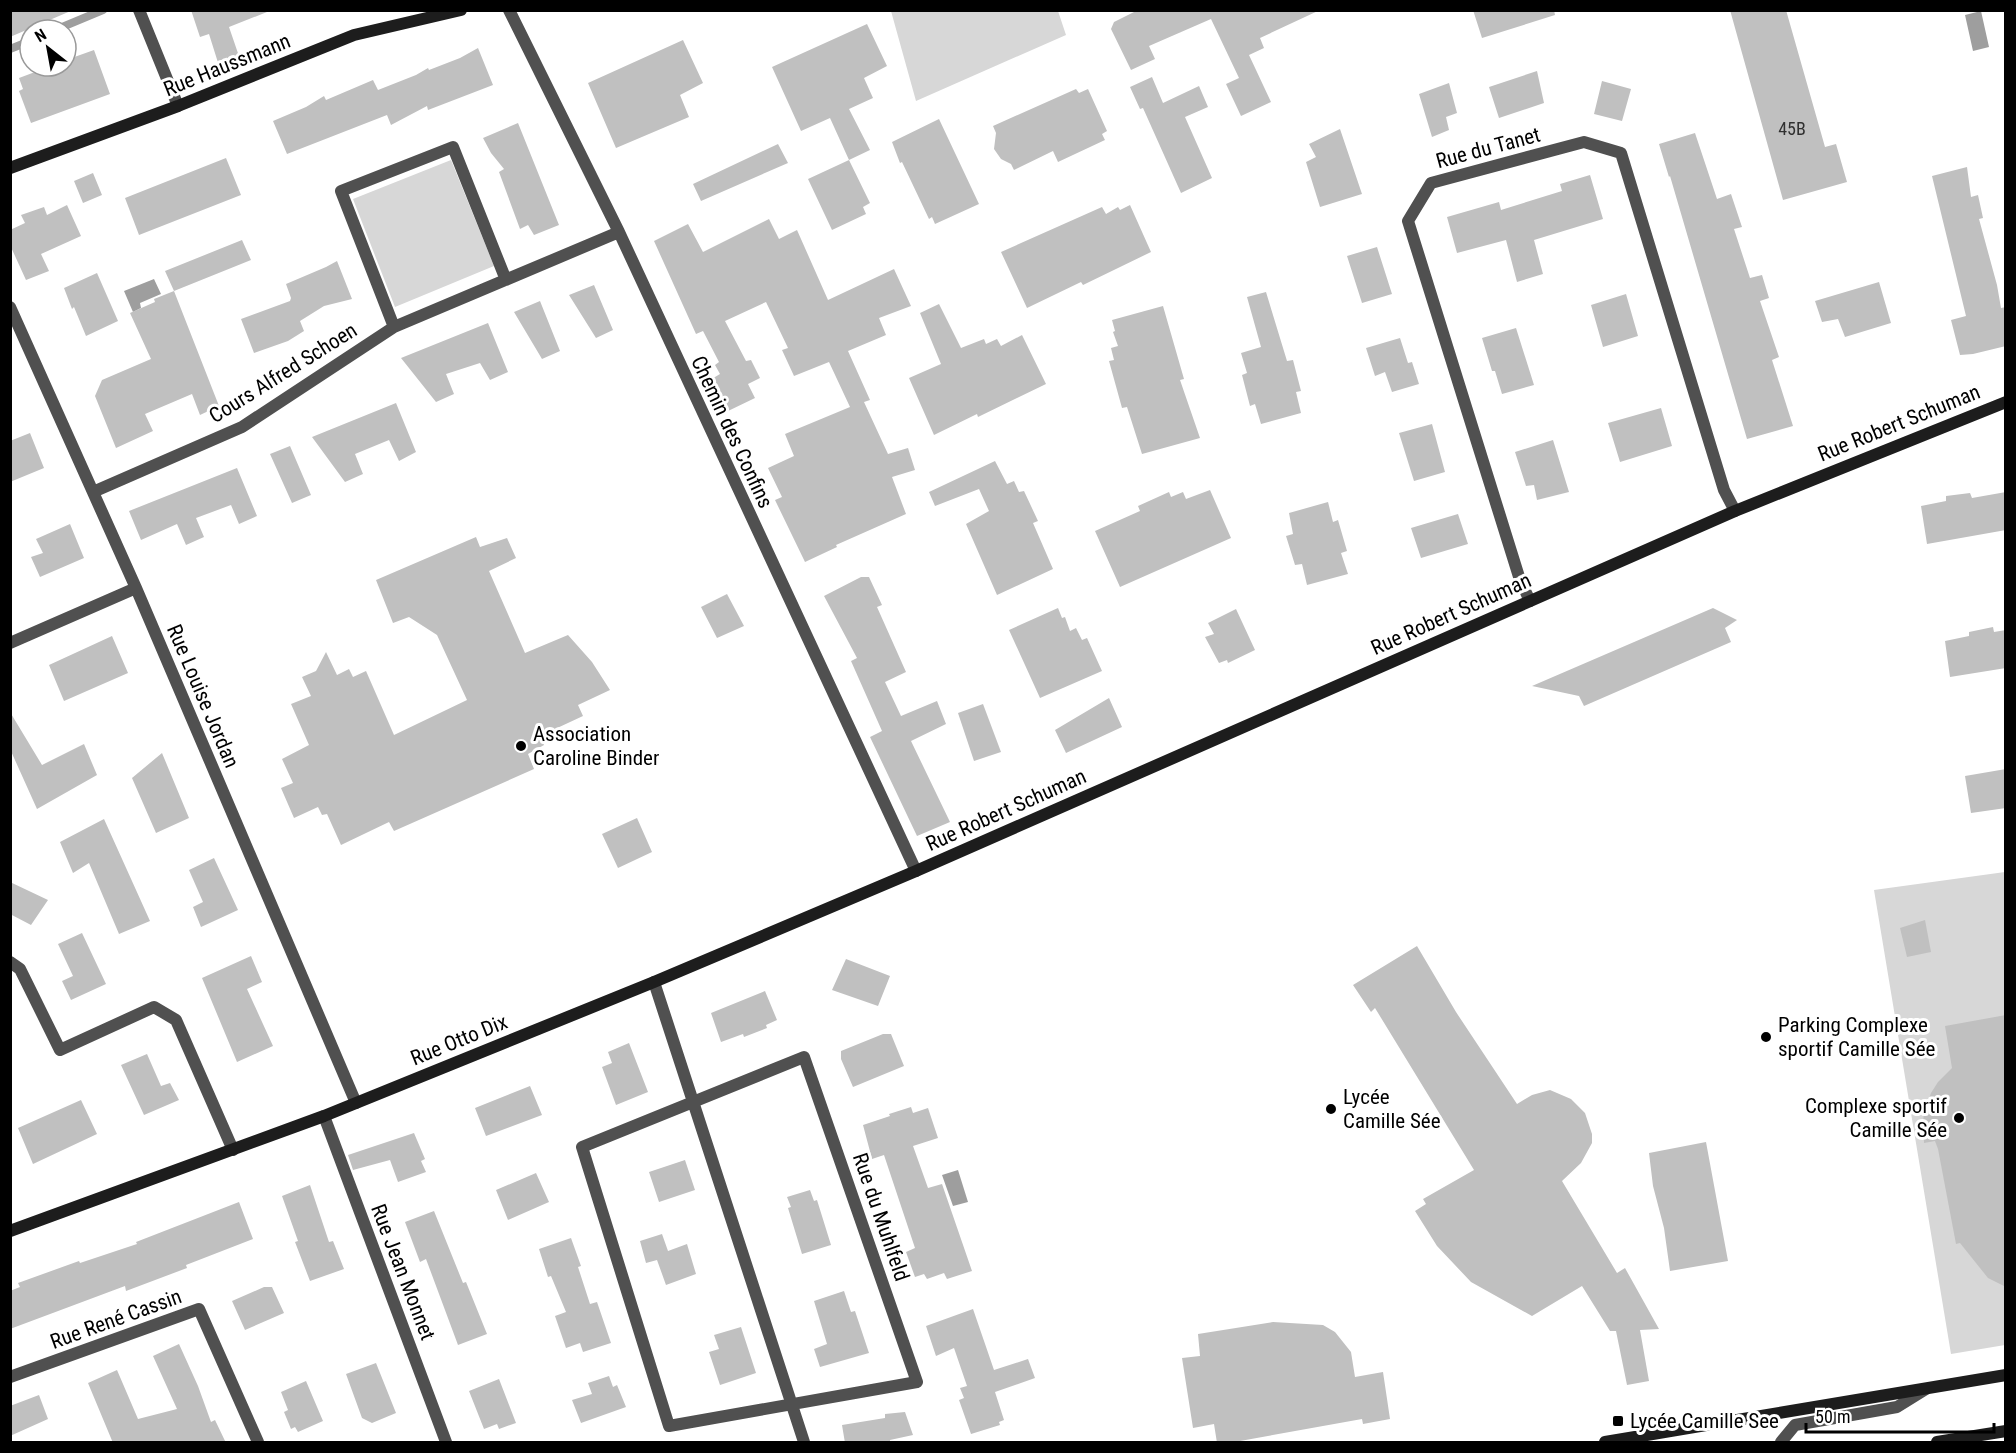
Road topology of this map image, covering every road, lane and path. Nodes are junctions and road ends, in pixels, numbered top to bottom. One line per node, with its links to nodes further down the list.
1 (461, 10): 4 (street, Rue Haussmann)
2 (509, 10): 6 (street, Chemin des Confins)
3 (139, 11): 4 (street)
4 (178, 106): 5 (street, Rue Haussmann)
5 (10, 168)
6 (619, 232): 7 (street, Cours Alfred Schoen); 16 (street, Chemin des Confins)
7 (506, 280): 9 (street, Cours Alfred Schoen); 9 (street)
8 (10, 307): 11 (street, Rue Louise Jordan)
9 (394, 327): 11 (street, Cours Alfred Schoen)
10 (2006, 402): 12 (street, Rue Robert Schuman)
11 (93, 492): 13 (street, Rue Louise Jordan)
12 (1735, 511): 14 (street, Rue Robert Schuman); 14 (street, Rue du Tanet)
13 (136, 588): 15 (street); 19 (street, Rue Louise Jordan)
14 (1530, 601): 16 (street, Rue Robert Schuman)
15 (10, 643)
16 (916, 871): 18 (street, Rue Otto Dix)
17 (10, 962): 22 (street)
18 (654, 982): 19 (street, Rue Otto Dix); 20 (street)
19 (356, 1103): 21 (street, Rue Otto Dix)
20 (694, 1103): 27 (street); 27 (street, Rue du Muhlfeld); 27 (street, Rue du Muhlfeld)
21 (324, 1116): 22 (street, Rue Otto Dix); 30 (street, Rue Jean Monnet)
22 (233, 1150): 23 (street, Rue Otto Dix)
23 (10, 1231)
24 (2006, 1375): 26 (street)
25 (10, 1377): 29 (street, Rue René Cassin)
26 (1927, 1388): 32 (street); 33 (street)
27 (791, 1404): 31 (street)
28 (2006, 1431): 34 (street)
29 (258, 1443)
30 (446, 1443)
31 (804, 1443)
32 (1605, 1443)
33 (1780, 1443)
34 (1936, 1443)

